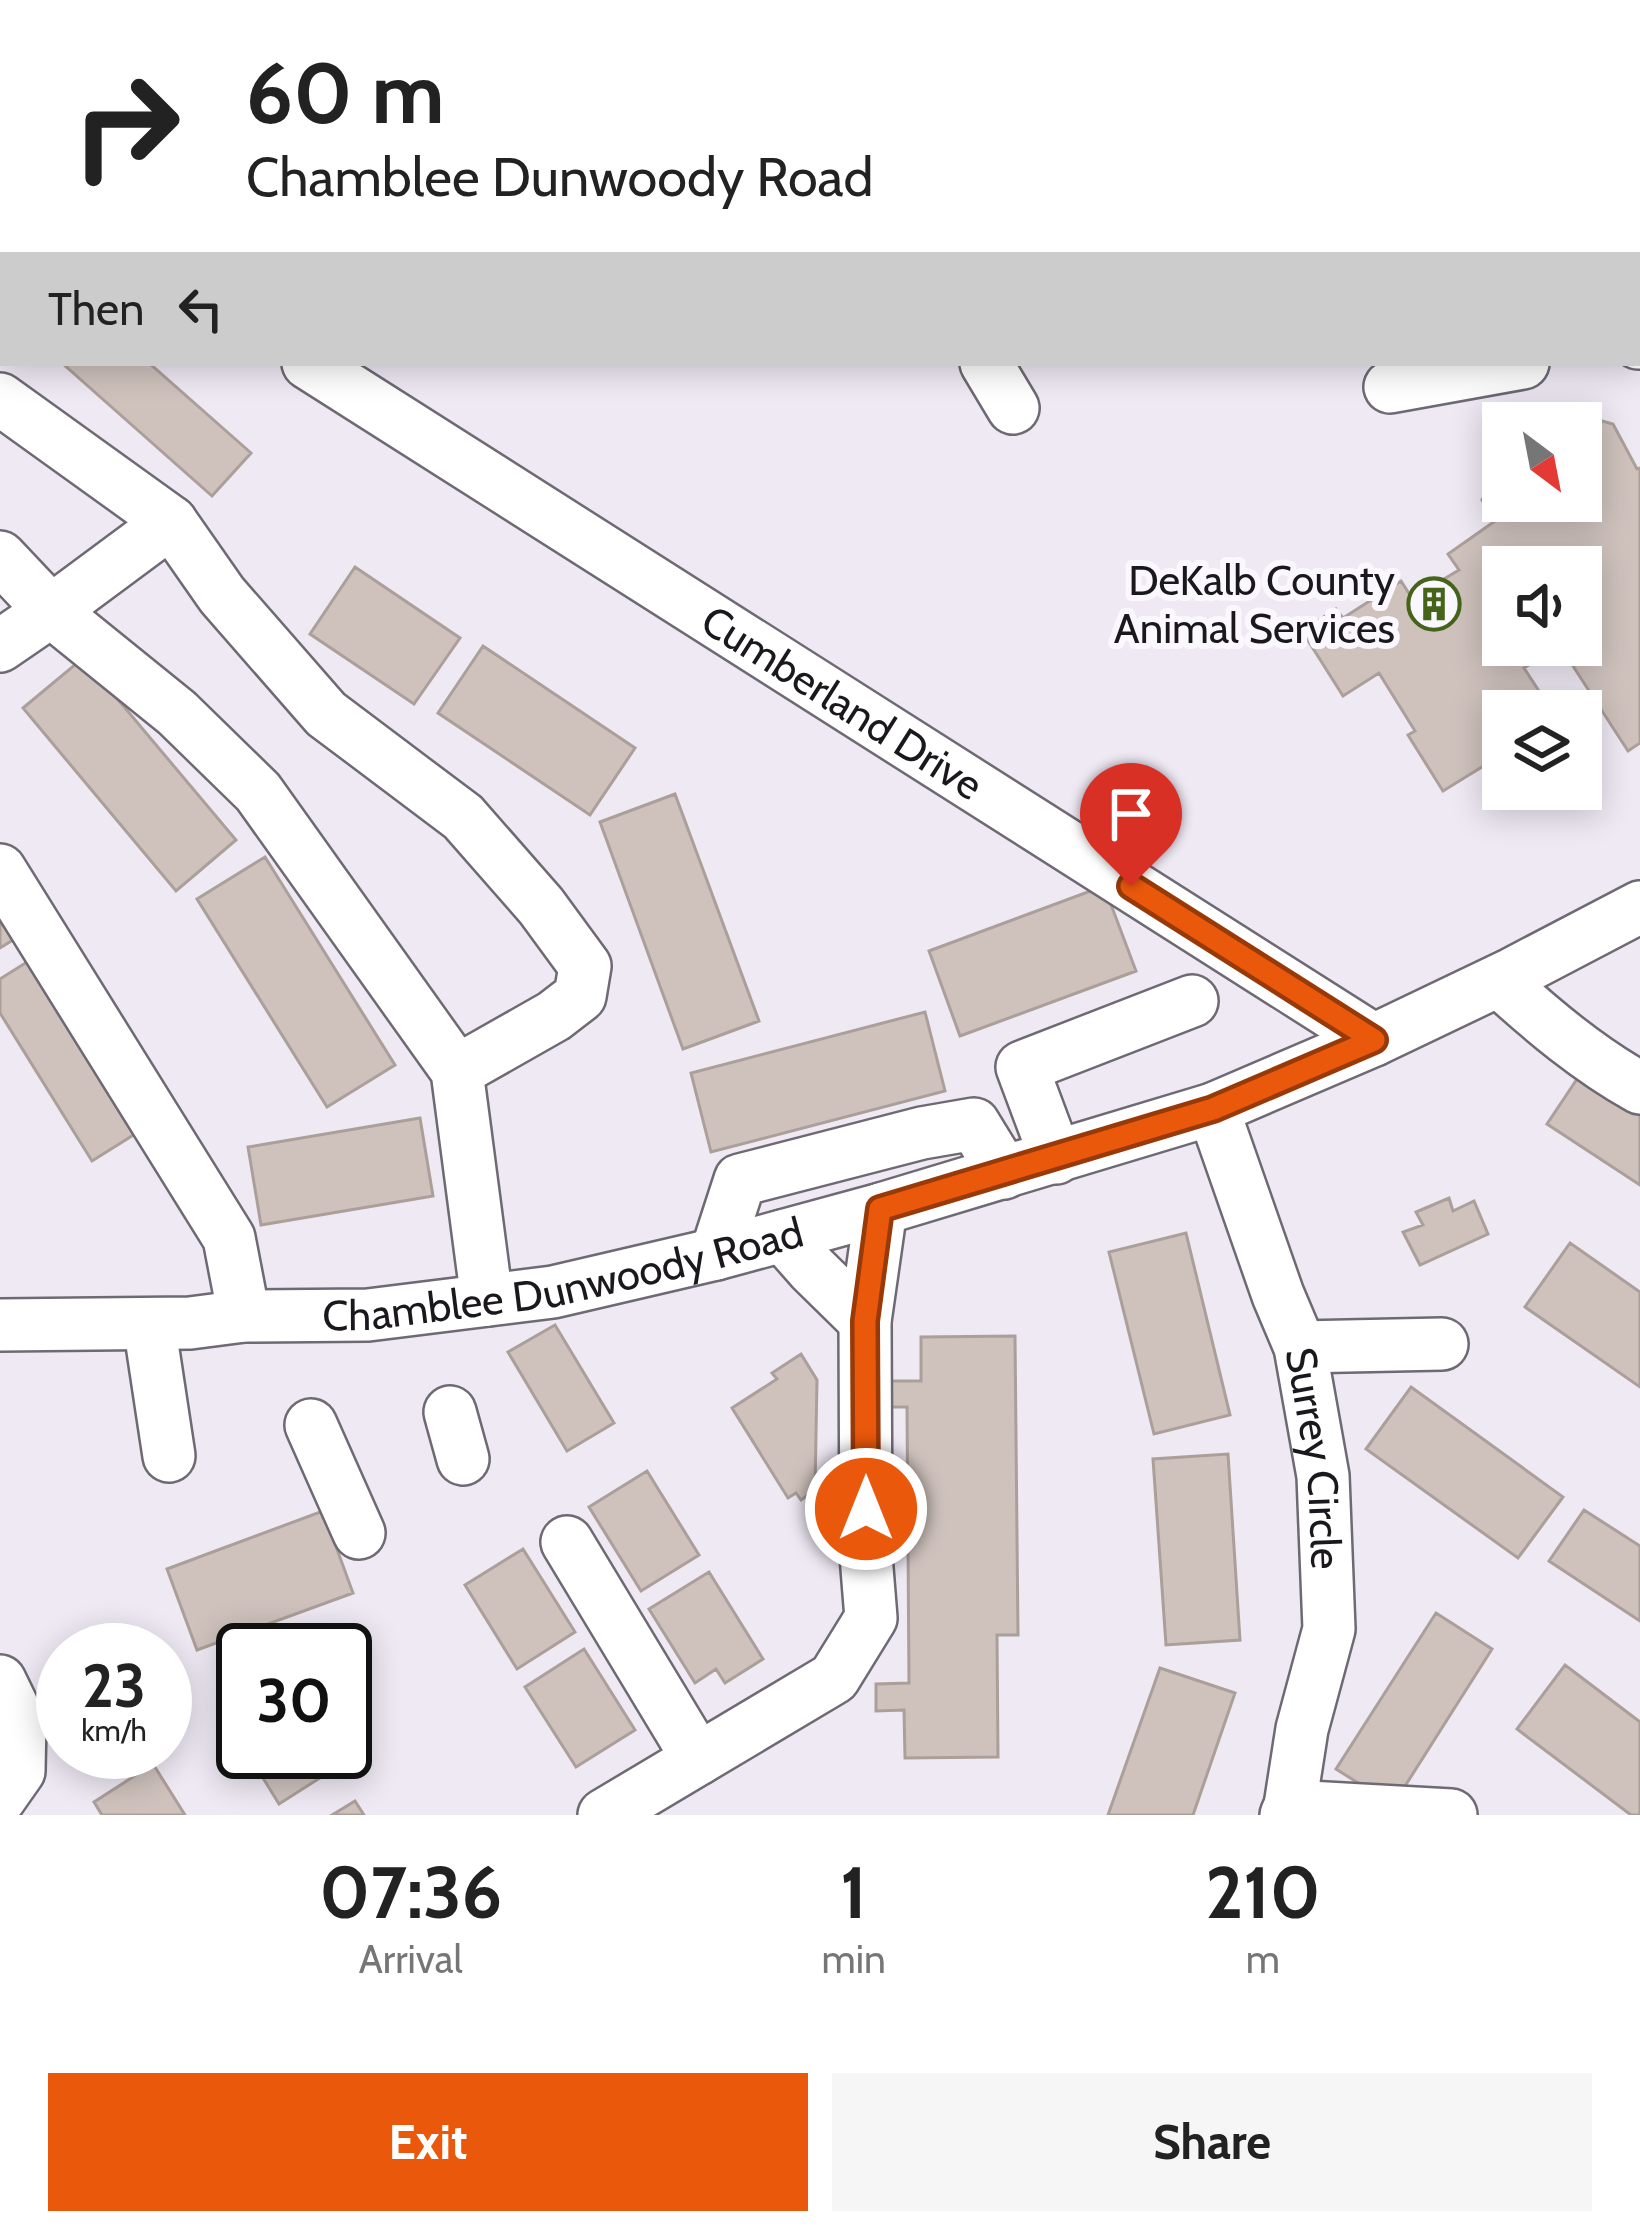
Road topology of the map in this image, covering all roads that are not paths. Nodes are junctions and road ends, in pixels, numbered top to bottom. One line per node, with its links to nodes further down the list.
1 (988, 366): 6 (street)
2 (1506, 366): 4 (street)
3 (330, 367): 15 (street, Cumberland Drive)
4 (1390, 387)
5 (0, 399): 7 (street)
6 (1013, 408)
7 (171, 522): 9 (street); 16 (street)
8 (0, 557): 9 (street)
9 (51, 611): 10 (street); 16 (street)
10 (0, 646)
11 (0, 870): 25 (street)
12 (1640, 907): 13 (street, Chamblee Dunwoody Road)
13 (1499, 981): 15 (street, Chamblee Dunwoody Road); 17 (street)
14 (1192, 1001): 19 (street)
15 (1374, 1040): 18 (street, Chamblee Dunwoody Road)
16 (465, 1067): 24 (street)
17 (1640, 1088)
18 (1213, 1109): 19 (street, Chamblee Dunwoody Road); 30 (street, Surrey Circle)
19 (1055, 1158): 20 (street, Chamblee Dunwoody Road)
20 (1004, 1173): 21 (street, Chamblee Dunwoody Road); 23 (street)
21 (880, 1209): 22 (street, Chamblee Dunwoody Road); 26 (street)
22 (783, 1235): 23 (street, Chamblee Dunwoody Road); 26 (street)
23 (716, 1253): 24 (street, Chamblee Dunwoody Road)
24 (487, 1300): 25 (street, Chamblee Dunwoody Road)
25 (244, 1316): 27 (street, Chamblee Dunwoody Road)
26 (865, 1321): 36 (street)
27 (149, 1324): 28 (street, Chamblee Dunwoody Road); 32 (street)
28 (0, 1325)
29 (1442, 1344): 30 (street)
30 (1300, 1347): 38 (street, Surrey Circle)
31 (311, 1425): 33 (street)
32 (169, 1456)
33 (359, 1533)
34 (567, 1542): 36 (street)
35 (0, 1681): 37 (street)
36 (698, 1759): 39 (street)
37 (0, 1798)
38 (1288, 1810): 40 (street)
39 (604, 1815)
40 (1451, 1815)

